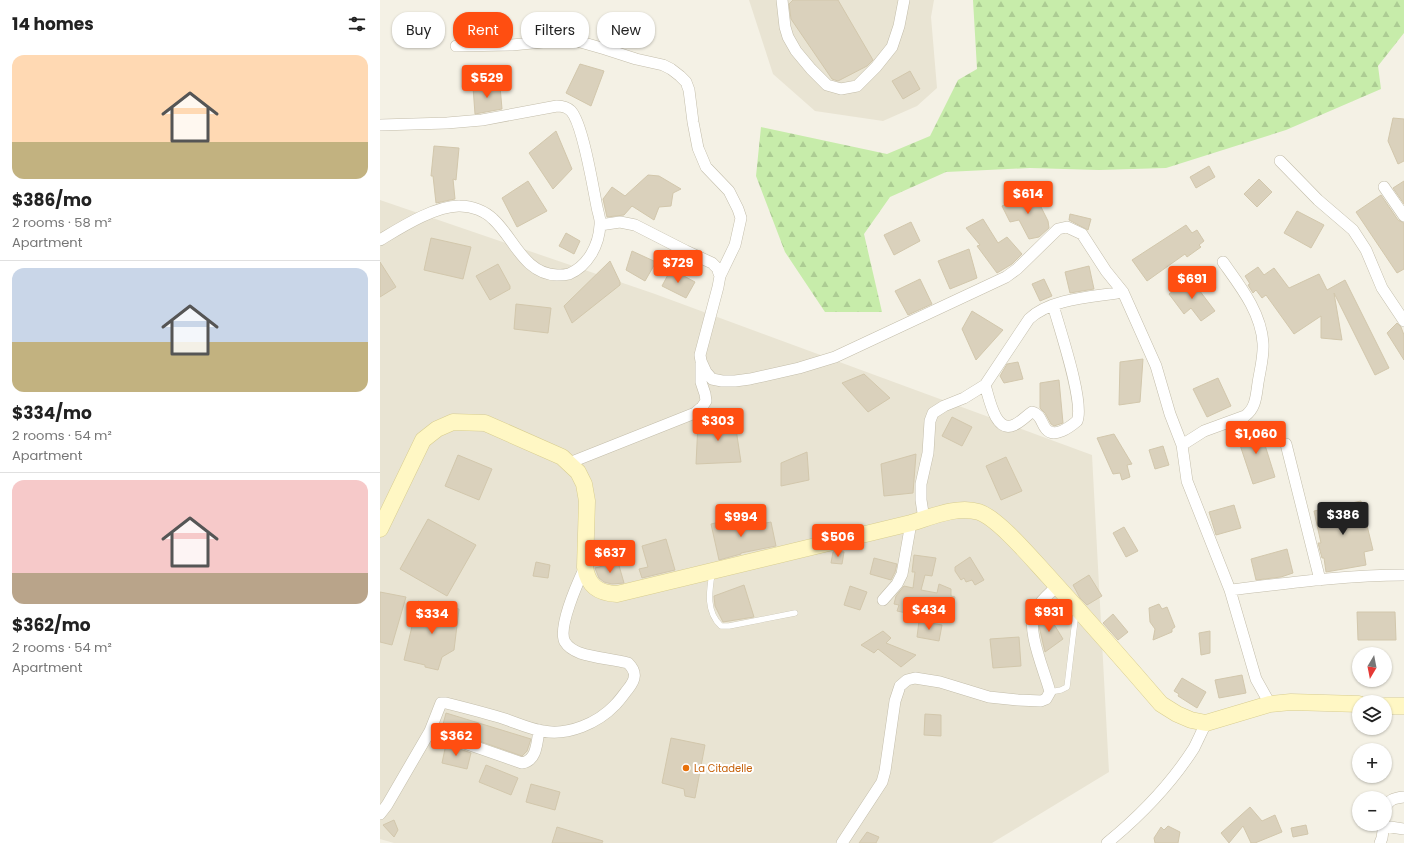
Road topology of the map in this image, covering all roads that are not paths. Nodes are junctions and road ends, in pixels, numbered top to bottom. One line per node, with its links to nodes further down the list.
1 (782, 0): 2 (street)
2 (904, 0)
3 (513, 45): 11 (street)
4 (380, 125): 8 (street)
5 (1280, 161): 14 (street)
6 (1384, 187): 7 (street)
7 (1404, 216)
8 (600, 225): 9 (street); 11 (street)
9 (380, 240)
10 (1222, 262): 18 (street)
11 (720, 276): 15 (street)
12 (1123, 292): 13 (street); 15 (street); 18 (street)
13 (1053, 305): 16 (street); 16 (street)
14 (1404, 322)
15 (701, 361): 19 (street)
16 (985, 385): 20 (street)
17 (1286, 444): 25 (street)
18 (1182, 445): 27 (street)
19 (569, 463): 21 (street); 22 (street)
20 (918, 521): 23 (street); 26 (street); 28 (street)
21 (380, 529)
22 (585, 567): 23 (street); 37 (street)
23 (712, 571): 30 (lane)
24 (1404, 575): 25 (street)
25 (1320, 580): 27 (street)
26 (1057, 586): 29 (street); 31 (street)
27 (1230, 590): 32 (street)
28 (883, 600)
29 (1077, 608): 31 (lane); 36 (street)
30 (795, 613)
31 (1050, 692): 45 (street)
32 (1270, 704): 33 (street); 36 (street)
33 (1352, 704)
34 (1392, 706): 35 (street)
35 (1404, 706)
36 (1206, 723): 46 (street)
37 (539, 730): 38 (street); 38 (street)
38 (430, 731): 41 (street)
39 (1404, 797): 40 (street)
40 (1392, 799)
41 (380, 814)
42 (1392, 827): 43 (street)
43 (1404, 829)
44 (1383, 831): 47 (street)
45 (842, 843)
46 (1107, 843)
47 (1380, 843)

